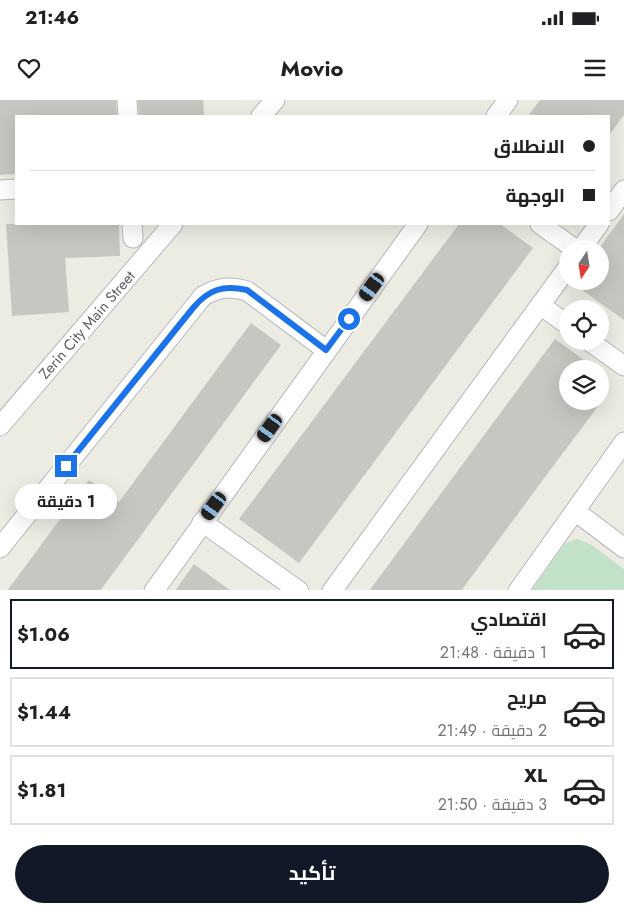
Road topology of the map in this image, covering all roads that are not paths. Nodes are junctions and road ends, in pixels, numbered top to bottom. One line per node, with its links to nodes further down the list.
1 (127, 100): 4 (street)
2 (275, 100): 5 (street)
3 (508, 100): 6 (street)
4 (128, 115)
5 (262, 115)
6 (497, 115)
7 (15, 189): 8 (street)
8 (0, 190)
9 (624, 190): 10 (street)
10 (610, 210)
11 (172, 225): 23 (street, Zerin City Main Street)
12 (417, 225): 20 (street)
13 (541, 225): 15 (street)
14 (598, 225): 16 (street)
15 (562, 240)
16 (587, 240)
17 (559, 279): 18 (street)
18 (540, 305): 19 (street); 31 (street)
19 (559, 319)
20 (326, 350): 26 (street); 27 (street)
21 (602, 350): 22 (street)
22 (624, 366)
23 (0, 426)
24 (624, 442): 25 (street)
25 (575, 511): 28 (street); 32 (street)
26 (202, 522): 29 (street); 30 (street)
27 (0, 548)
28 (624, 548)
29 (154, 590)
30 (299, 590)
31 (332, 590)
32 (518, 590)

